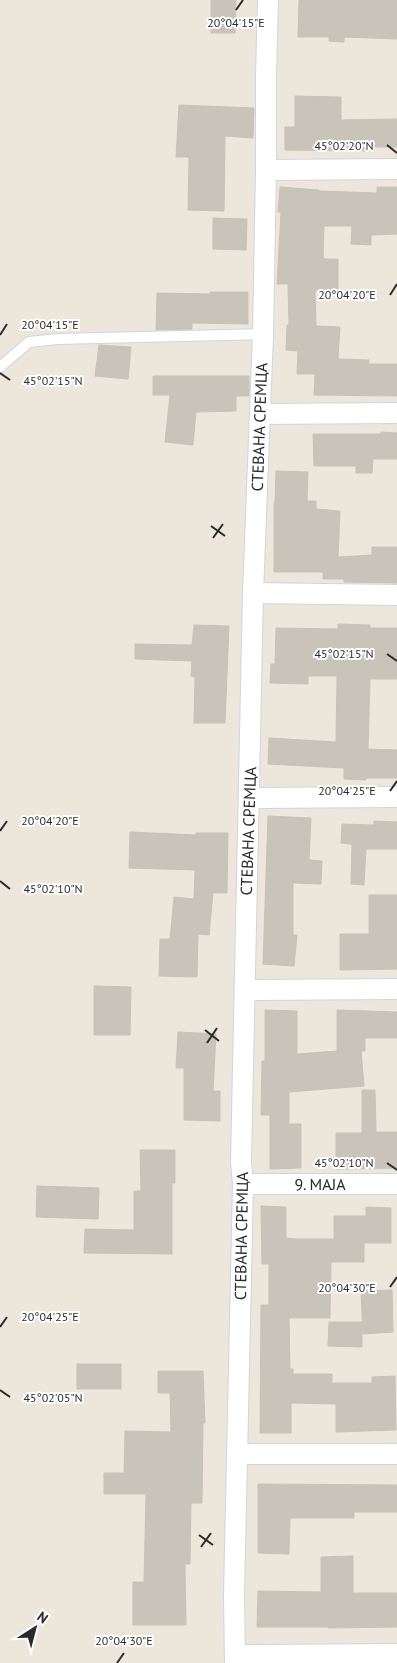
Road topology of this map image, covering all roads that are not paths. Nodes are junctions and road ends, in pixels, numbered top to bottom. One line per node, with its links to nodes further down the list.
1 (268, 0): 2 (street, СТЕВАНА СРЕМЦА)
2 (266, 170): 3 (street); 4 (street, СТЕВАНА СРЕМЦА)
3 (397, 170)
4 (262, 334): 5 (lane); 7 (street, СТЕВАНА СРЕМЦА)
5 (0, 367)
6 (397, 413): 7 (street)
7 (260, 414): 8 (street, СТЕВАНА СРЕМЦА)
8 (253, 593): 9 (street); 11 (street, СТЕВАНА СРЕМЦА)
9 (397, 595)
10 (397, 797): 11 (street)
11 (250, 798): 13 (street, СТЕВАНА СРЕМЦА)
12 (397, 989): 13 (street)
13 (245, 990): 14 (street, СТЕВАНА СРЕМЦА)
14 (243, 1184): 15 (street, 9. МАЈА); 16 (street, СТЕВАНА СРЕМЦА)
15 (397, 1184)
16 (237, 1454): 17 (street); 19 (street, СТЕВАНА СРЕМЦА)
17 (397, 1454)
18 (397, 1654): 19 (street)
19 (235, 1659)

